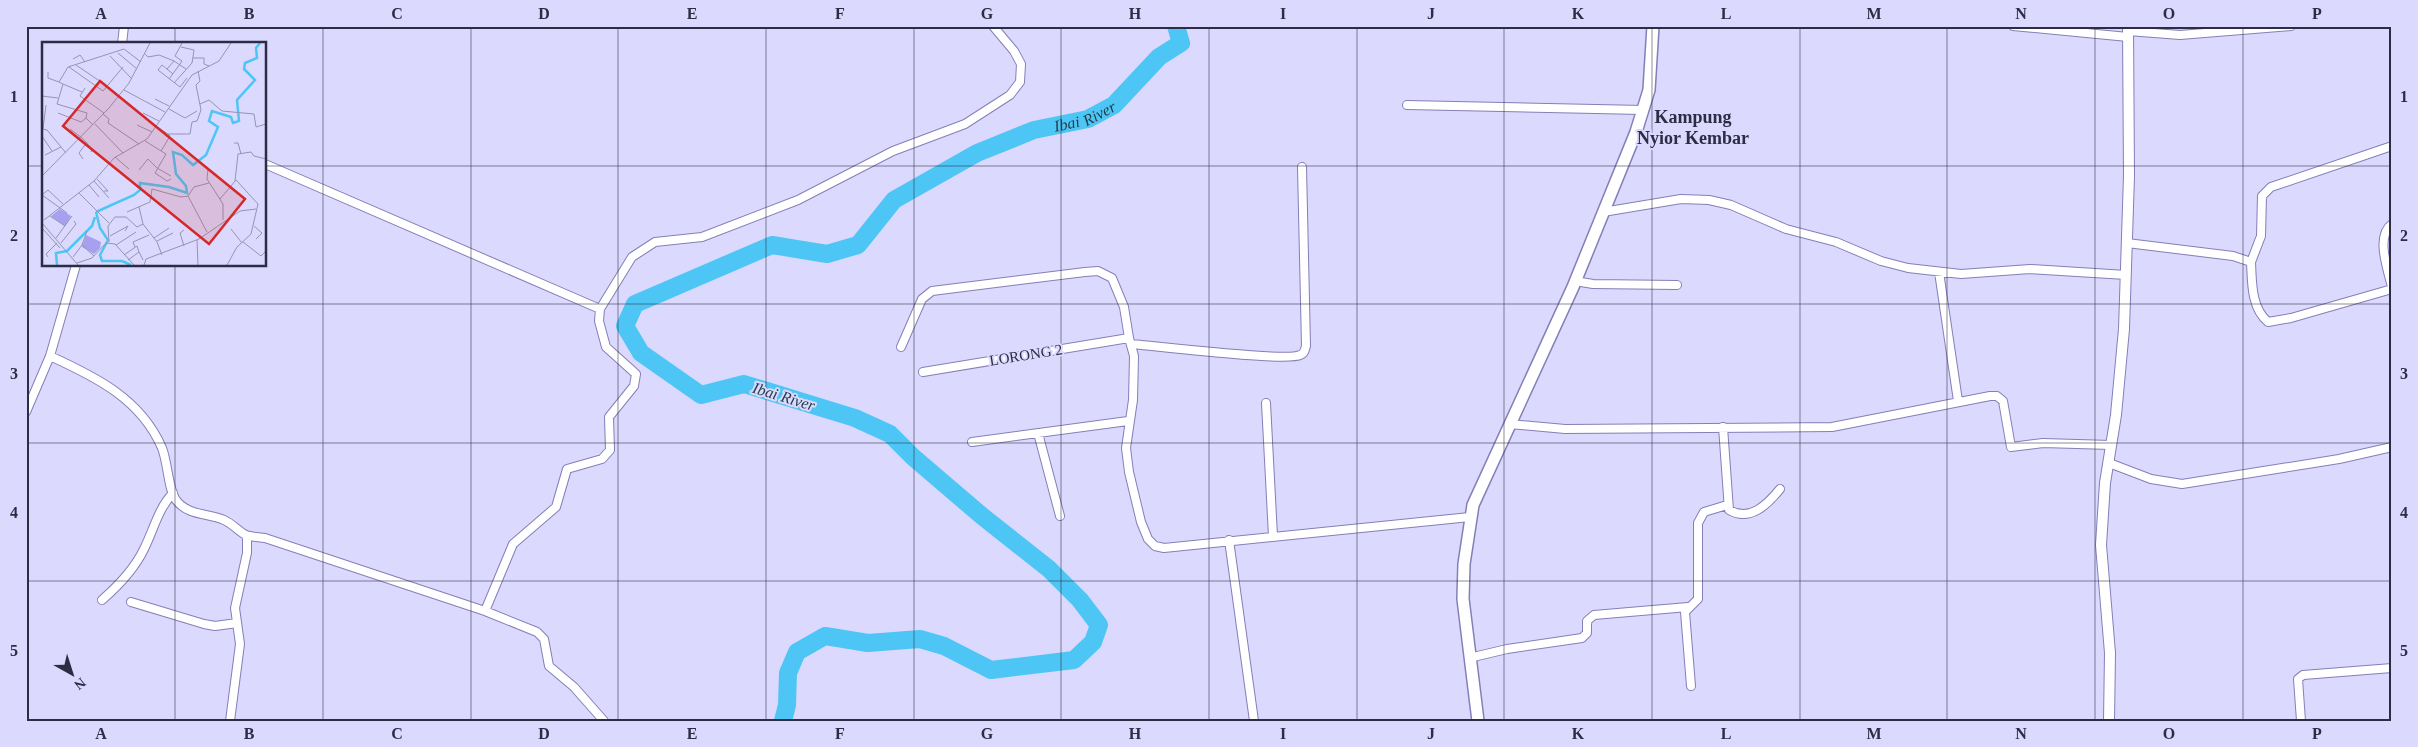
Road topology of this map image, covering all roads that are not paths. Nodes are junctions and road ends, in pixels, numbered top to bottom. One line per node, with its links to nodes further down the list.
1 (124, 26): 8 (street)
2 (992, 26): 24 (street)
3 (1653, 26): 10 (main road)
4 (2013, 26): 6 (street)
5 (2291, 26): 7 (street)
6 (2047, 28): 7 (street)
7 (2128, 32): 16 (street)
8 (122, 42)
9 (1407, 104): 10 (street)
10 (1643, 110): 14 (main road)
11 (2392, 146): 17 (street)
12 (266, 164): 24 (street)
13 (1302, 167): 25 (street, LORONG 2)
14 (1603, 212): 19 (street); 21 (main road)
15 (2392, 224): 23 (street)
16 (2127, 243): 17 (street); 20 (street)
17 (2251, 262): 23 (street)
18 (76, 266): 27 (street)
19 (1939, 272): 20 (street); 29 (street)
20 (2126, 275): 37 (street)
21 (1575, 281): 22 (street); 33 (main road)
22 (1677, 285)
23 (2392, 288)
24 (600, 309): 51 (street)
25 (1130, 341): 26 (street); 28 (street, LORONG 2); 32 (street)
26 (902, 347)
27 (50, 356): 31 (street); 41 (street)
28 (923, 372)
29 (1958, 401): 34 (street); 37 (street)
30 (1266, 403): 46 (street)
31 (26, 412)
32 (1128, 421): 35 (street); 47 (street)
33 (1508, 424): 34 (street); 44 (main road)
34 (1723, 427): 42 (street)
35 (1038, 433): 36 (street); 43 (street)
36 (972, 442)
37 (2111, 445): 39 (street)
38 (2392, 447): 39 (street)
39 (2109, 462): 60 (street)
40 (1780, 489): 42 (street)
41 (172, 493): 45 (street); 48 (street)
42 (1727, 505): 50 (street)
43 (1060, 516)
44 (1470, 517): 46 (street); 53 (main road)
45 (247, 536): 51 (street); 52 (street)
46 (1273, 536): 47 (street)
47 (1229, 540): 58 (street)
48 (102, 600)
49 (131, 602): 52 (street)
50 (1688, 607): 53 (street); 55 (street)
51 (485, 611): 57 (street)
52 (237, 623): 56 (street)
53 (1469, 658): 59 (main road)
54 (2392, 668): 61 (street)
55 (1691, 686)
56 (230, 721)
57 (604, 721)
58 (1254, 721)
59 (1478, 721)
60 (2109, 721)
61 (2301, 721)

